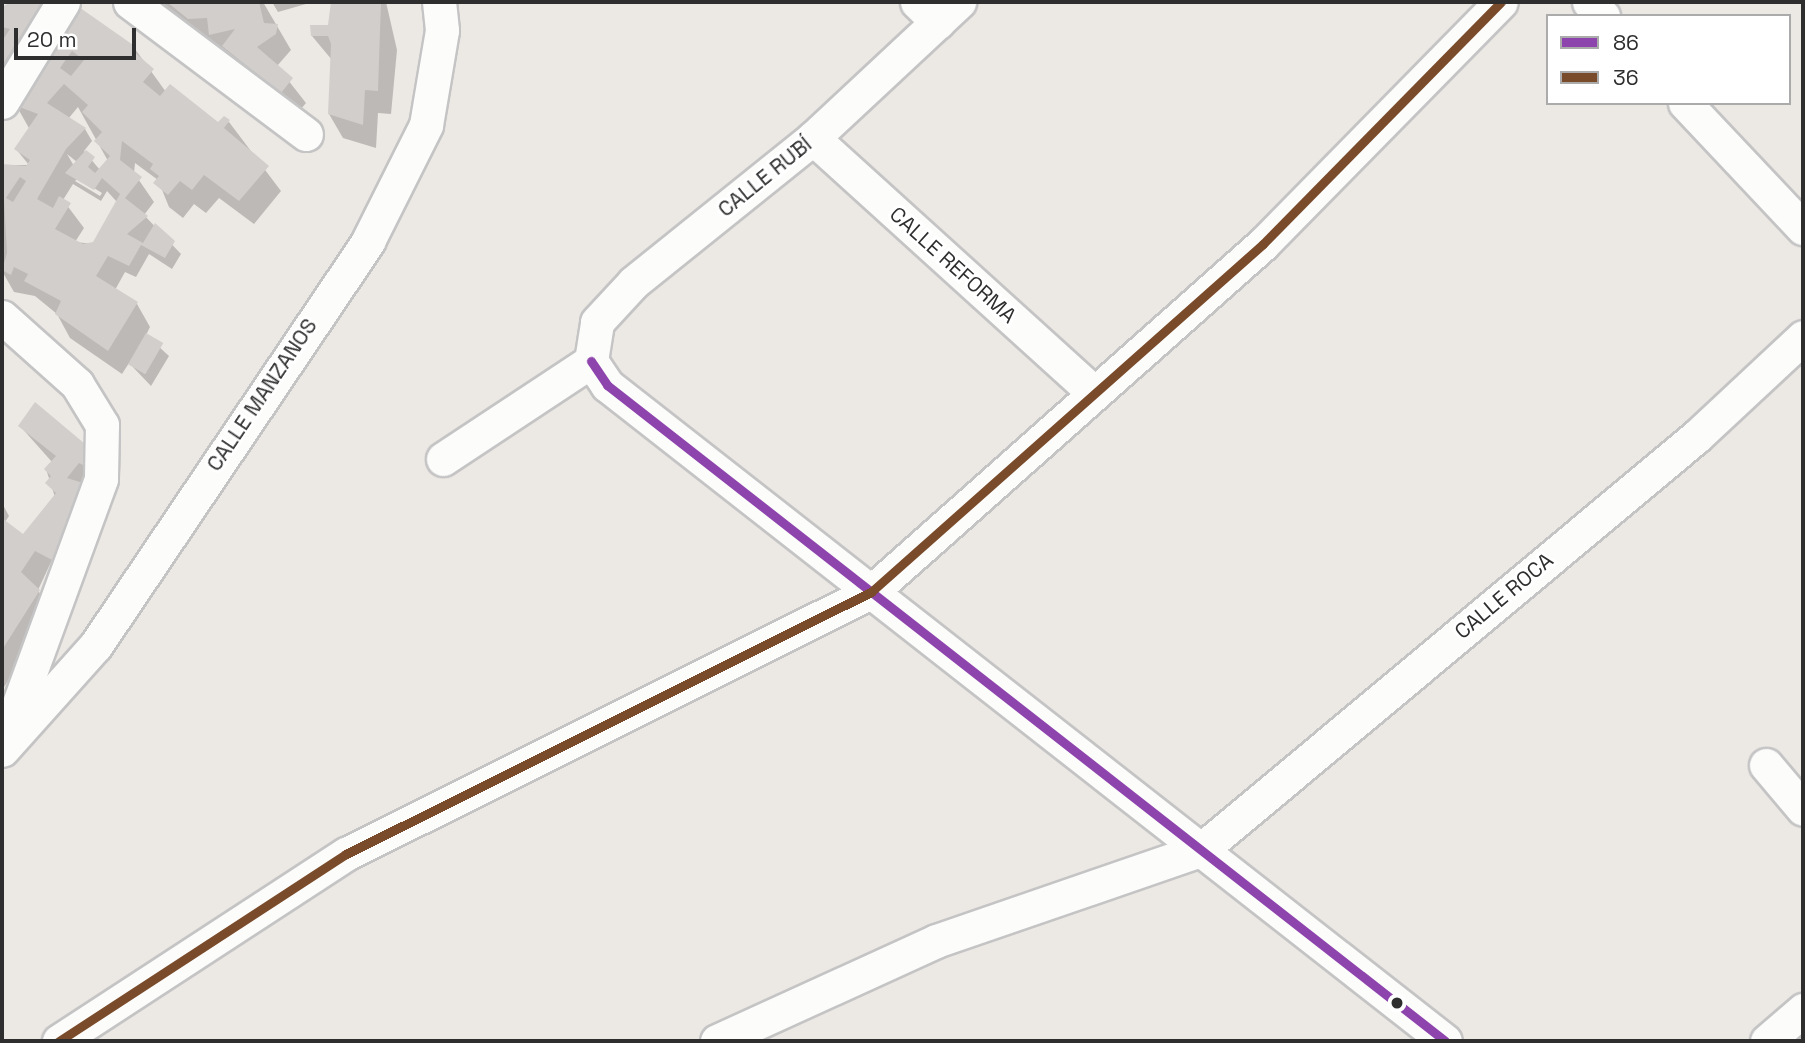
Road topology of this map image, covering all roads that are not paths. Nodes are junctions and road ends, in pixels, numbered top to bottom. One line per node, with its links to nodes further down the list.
1 (62, 2): 6 (street)
2 (130, 2): 8 (street)
3 (439, 2): 17 (street, CALLE MANZANOS)
4 (1501, 2): 14 (street)
5 (938, 9): 9 (street, CALLE RUBÍ)
6 (2, 102)
7 (1687, 105): 10 (street)
8 (306, 134)
9 (813, 138): 13 (street, CALLE RUBÍ); 14 (street, CALLE REFORMA)
10 (1803, 228)
11 (2, 317): 17 (street, CALLE MANZANOS)
12 (1803, 337): 20 (street, CALLE ROCA)
13 (591, 361): 15 (street); 16 (street)
14 (1093, 392): 16 (street)
15 (443, 459)
16 (871, 592): 20 (street); 22 (street)
17 (2, 750)
18 (1766, 765): 19 (street)
19 (1803, 809)
20 (1200, 850): 23 (street); 24 (street)
21 (1803, 1010): 25 (street)
22 (59, 1041)
23 (717, 1041)
24 (1445, 1041)
25 (1767, 1041)

